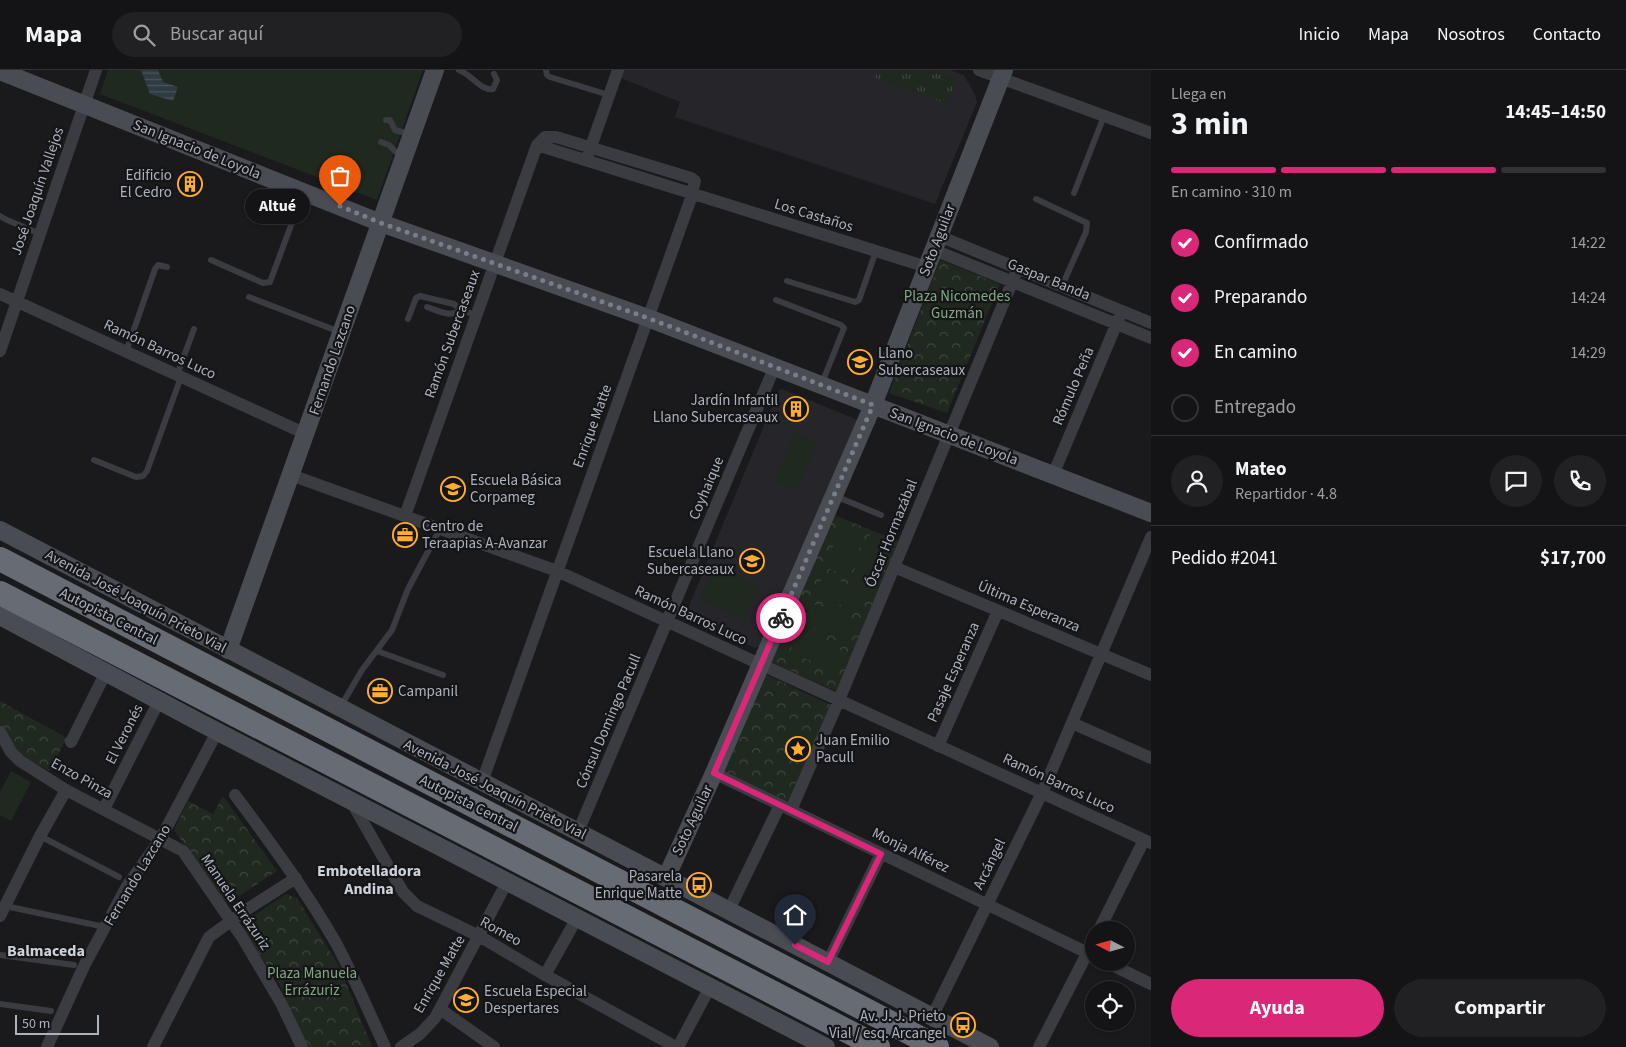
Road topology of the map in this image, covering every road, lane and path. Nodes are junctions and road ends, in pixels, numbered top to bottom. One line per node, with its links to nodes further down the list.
1 (96, 70): 11 (street, José Joaquín Vallejos)
2 (435, 70): 15 (street, Fernando Lazcano)
3 (459, 70): 8 (lane)
4 (546, 70): 10 (lane)
5 (618, 70): 10 (street)
6 (978, 70): 9 (street)
7 (0, 71): 11 (street, San Ignacio de Loyola)
8 (494, 74)
9 (1003, 74): 12 (street); 28 (street, Soto Aguilar)
10 (609, 95): 18 (street)
11 (84, 105): 21 (street, San Ignacio de Loyola); 27 (street, José Joaquín Vallejos)
12 (1104, 116): 14 (street); 22 (lane)
13 (386, 120): 15 (lane)
14 (1151, 133)
15 (412, 135): 19 (street, Fernando Lazcano)
16 (541, 141): 18 (street); 20 (street, Los Castaños); 31 (street, Ramón Subercaseaux)
17 (382, 142): 19 (lane)
18 (591, 148): 20 (street); 23 (street)
19 (403, 160): 26 (street, Fernando Lazcano)
20 (587, 160): 23 (street, Los Castaños)
21 (304, 192): 26 (street, San Ignacio de Loyola); 30 (lane)
22 (1074, 193)
23 (692, 194): 29 (street, Los Castaños); 46 (street, Enrique Matte)
24 (1036, 199): 37 (lane)
25 (0, 216): 27 (lane)
26 (381, 223): 31 (street, San Ignacio de Loyola); 51 (street, Fernando Lazcano)
27 (40, 234): 41 (street, José Joaquín Vallejos)
28 (936, 243): 33 (street, Soto Aguilar); 34 (street, Gaspar Banda); 36 (street, Gaspar Banda)
29 (876, 251): 33 (street, Los Castaños); 35 (lane)
30 (211, 260)
31 (494, 263): 45 (street, Ramón Subercaseaux); 46 (street, San Ignacio de Loyola)
32 (167, 267): 54 (lane)
33 (927, 267): 58 (street, Soto Aguilar)
34 (1018, 268): 36 (street, Óscar Hormazábal); 37 (street, Gaspar Banda)
35 (787, 281)
36 (1012, 282): 49 (street, Gaspar Banda); 60 (street, Óscar Hormazábal)
37 (1062, 286): 44 (street, Gaspar Banda)
38 (0, 294): 41 (street, Ramón Barros Luco)
39 (249, 297): 51 (lane)
40 (776, 300): 57 (lane)
41 (17, 302): 53 (street, José Joaquín Vallejos); 54 (street, Ramón Barros Luco)
42 (427, 308): 43 (lane)
43 (461, 310): 45 (lane); 47 (lane)
44 (1122, 311): 48 (street, Gaspar Banda); 49 (street, Rómulo Peña)
45 (476, 315): 67 (street, Ramón Subercaseaux)
46 (648, 318): 55 (street, San Ignacio de Loyola); 73 (street, Enrique Matte)
47 (408, 319)
48 (1151, 323)
49 (1116, 324): 52 (street, Gaspar Banda); 63 (street, Rómulo Peña)
50 (194, 328): 56 (lane)
51 (341, 333): 59 (street, Fernando Lazcano)
52 (1151, 338)
53 (0, 351)
54 (126, 352): 56 (street, Ramón Barros Luco)
55 (775, 366): 57 (street, San Ignacio de Loyola); 77 (street, Coyhaique)
56 (179, 376): 59 (street, Ramón Barros Luco); 61 (lane)
57 (821, 384): 58 (street, San Ignacio de Loyola)
58 (873, 405): 60 (street, San Ignacio de Loyola); 64 (street, Soto Aguilar)
59 (306, 434): 62 (street, Fernando Lazcano)
60 (949, 434): 63 (street, San Ignacio de Loyola); 72 (street, Óscar Hormazábal)
61 (94, 460)
62 (291, 475): 67 (street, Ramón Barros Luco); 78 (street, Fernando Lazcano)
63 (1053, 475): 65 (street, San Ignacio de Loyola)
64 (834, 496): 66 (lane); 81 (street, Soto Aguilar)
65 (1151, 513)
66 (881, 515)
67 (405, 516): 68 (street, Ramón Barros Luco)
68 (440, 529): 73 (street, Ramón Barros Luco); 79 (lane)
69 (0, 530): 78 (street, Avenida José Joaquín Prieto Vial)
70 (1151, 537): 80 (street, Arcángel)
71 (0, 559): 141 (highway, Autopista Central)
72 (894, 567): 75 (street, Última Esperanza); 85 (street, Óscar Hormazábal)
73 (557, 571): 77 (street, Ramón Barros Luco); 95 (street, Enrique Matte)
74 (0, 593): 140 (highway, Autopista Central)
75 (998, 611): 80 (street, Última Esperanza); 92 (street, Pasaje Esperanza)
76 (0, 616): 82 (street)
77 (668, 622): 81 (street, Ramón Barros Luco); 102 (street, Cónsul Domingo Pacull)
78 (228, 650): 87 (street, Avenida José Joaquín Prieto Vial)
79 (377, 651): 83 (lane); 87 (lane)
80 (1101, 654): 84 (street, Última Esperanza); 88 (street, Arcángel)
81 (761, 664): 85 (street, Ramón Barros Luco); 94 (street, Soto Aguilar)
82 (106, 672): 86 (street); 91 (street)
83 (443, 675)
84 (1151, 675)
85 (839, 700): 92 (street, Ramón Barros Luco); 100 (street, Óscar Hormazábal)
86 (159, 701): 90 (street); 101 (street, El Veronés)
87 (340, 708): 95 (street, Avenida José Joaquín Prieto Vial)
88 (1072, 723): 93 (street); 97 (street, Arcángel)
89 (0, 732): 96 (street, Enzo Pinza)
90 (218, 732): 99 (street); 104 (street, Fernando Lazcano)
91 (71, 742)
92 (938, 746): 97 (street, Ramón Barros Luco)
93 (1151, 758)
94 (714, 773): 100 (street, Monja Alférez); 109 (street, Soto Aguilar)
95 (482, 782): 102 (street, Avenida José Joaquín Prieto Vial)
96 (66, 790): 101 (street, Enzo Pinza); 103 (street)
97 (1042, 793): 105 (street, Ramón Barros Luco); 111 (street, Arcángel)
98 (234, 795): 108 (street)
99 (351, 801): 110 (street); 118 (street, Romeo)
100 (785, 807): 106 (street, Monja Alférez); 112 (street, Óscar Hormazábal)
101 (104, 808): 104 (street, Enzo Pinza)
102 (578, 832): 109 (street, Avenida José Joaquín Prieto Vial)
103 (40, 836): 107 (lane); 113 (street)
104 (160, 840): 115 (street, Manuela Errázuriz); 117 (street, Fernando Lazcano)
105 (1148, 841): 116 (street)
106 (881, 854): 111 (street, Monja Alférez); 121 (street)
107 (119, 877)
108 (296, 878): 115 (street); 135 (street)
109 (666, 878): 112 (street, Avenida José Joaquín Prieto Vial)
110 (507, 882): 114 (street); 118 (street, Enrique Matte)
111 (987, 905): 119 (street, Monja Alférez); 131 (street, Arcángel)
112 (729, 910): 121 (street, Avenida José Joaquín Prieto Vial)
113 (2, 911): 117 (lane)
114 (578, 918): 125 (street); 127 (street)
115 (231, 921): 133 (street); 134 (street, Manuela Errázuriz)
116 (1104, 921)
117 (105, 927): 132 (street, Fernando Lazcano)
118 (479, 936): 125 (street, Romeo); 129 (street, Enrique Matte)
119 (1085, 953)
120 (0, 955): 123 (lane)
121 (828, 962): 131 (street, Avenida José Joaquín Prieto Vial)
122 (1085, 964): 143 (street)
123 (74, 965)
124 (1124, 971): 126 (street)
125 (545, 975): 138 (street, Romeo)
126 (1151, 984)
127 (710, 987): 138 (street); 139 (street)
128 (0, 1004): 130 (lane)
129 (440, 1009): 136 (street, Enrique Matte); 137 (street)
130 (51, 1011)
131 (932, 1017): 142 (street, Avenida José Joaquín Prieto Vial)
132 (47, 1047)
133 (153, 1047)
134 (302, 1047)
135 (385, 1047)
136 (401, 1047)
137 (494, 1047)
138 (677, 1047)
139 (826, 1047)
140 (878, 1047)
141 (937, 1047)
142 (990, 1047)
143 (1039, 1047)

